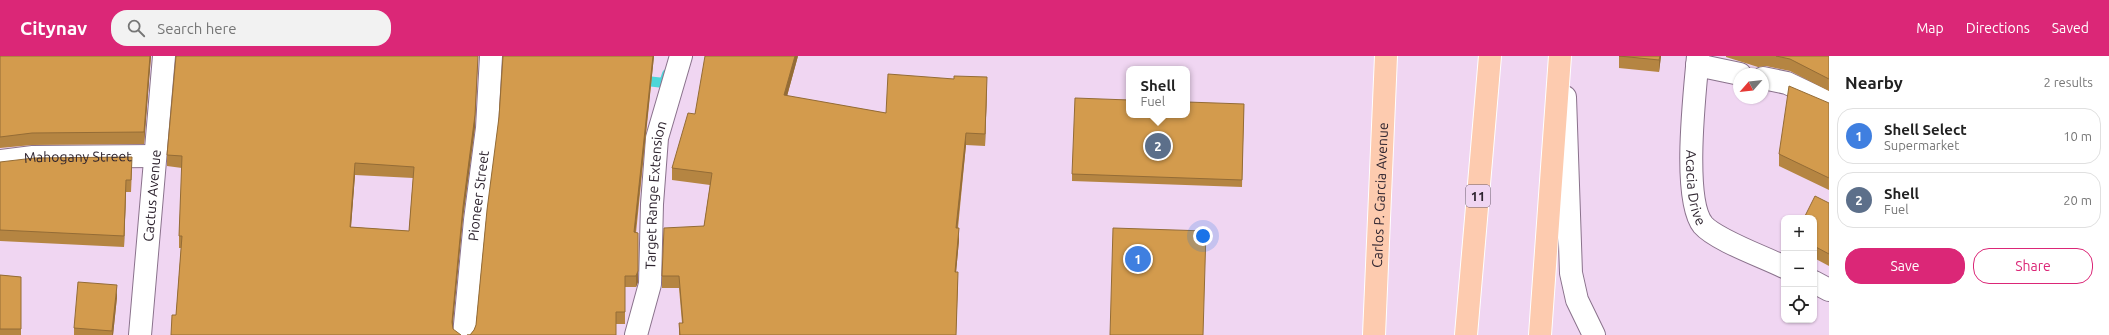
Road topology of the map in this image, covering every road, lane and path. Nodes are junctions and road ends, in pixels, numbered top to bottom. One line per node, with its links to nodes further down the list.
1 (164, 56): 12 (street, Cactus Avenue)
2 (491, 56): 18 (street, Pioneer Street)
3 (681, 56): 19 (street, Target Range Extension)
4 (1386, 56): 20 (main road, Carlos P. Garcia Avenue)
5 (1490, 56): 21 (main road, 11)
6 (1560, 56): 22 (main road)
7 (1564, 56): 23 (street)
8 (1698, 61): 9 (street); 14 (street, Acacia Drive)
9 (1733, 72)
10 (1769, 79): 11 (street)
11 (1829, 103)
12 (155, 156): 13 (street, Mahogany Street); 17 (street, Cactus Avenue)
13 (0, 161)
14 (1781, 266)
15 (1817, 284): 16 (street)
16 (1829, 290)
17 (140, 335)
18 (464, 335)
19 (636, 335)
20 (1374, 335)
21 (1466, 335)
22 (1540, 335)
23 (1594, 335)

